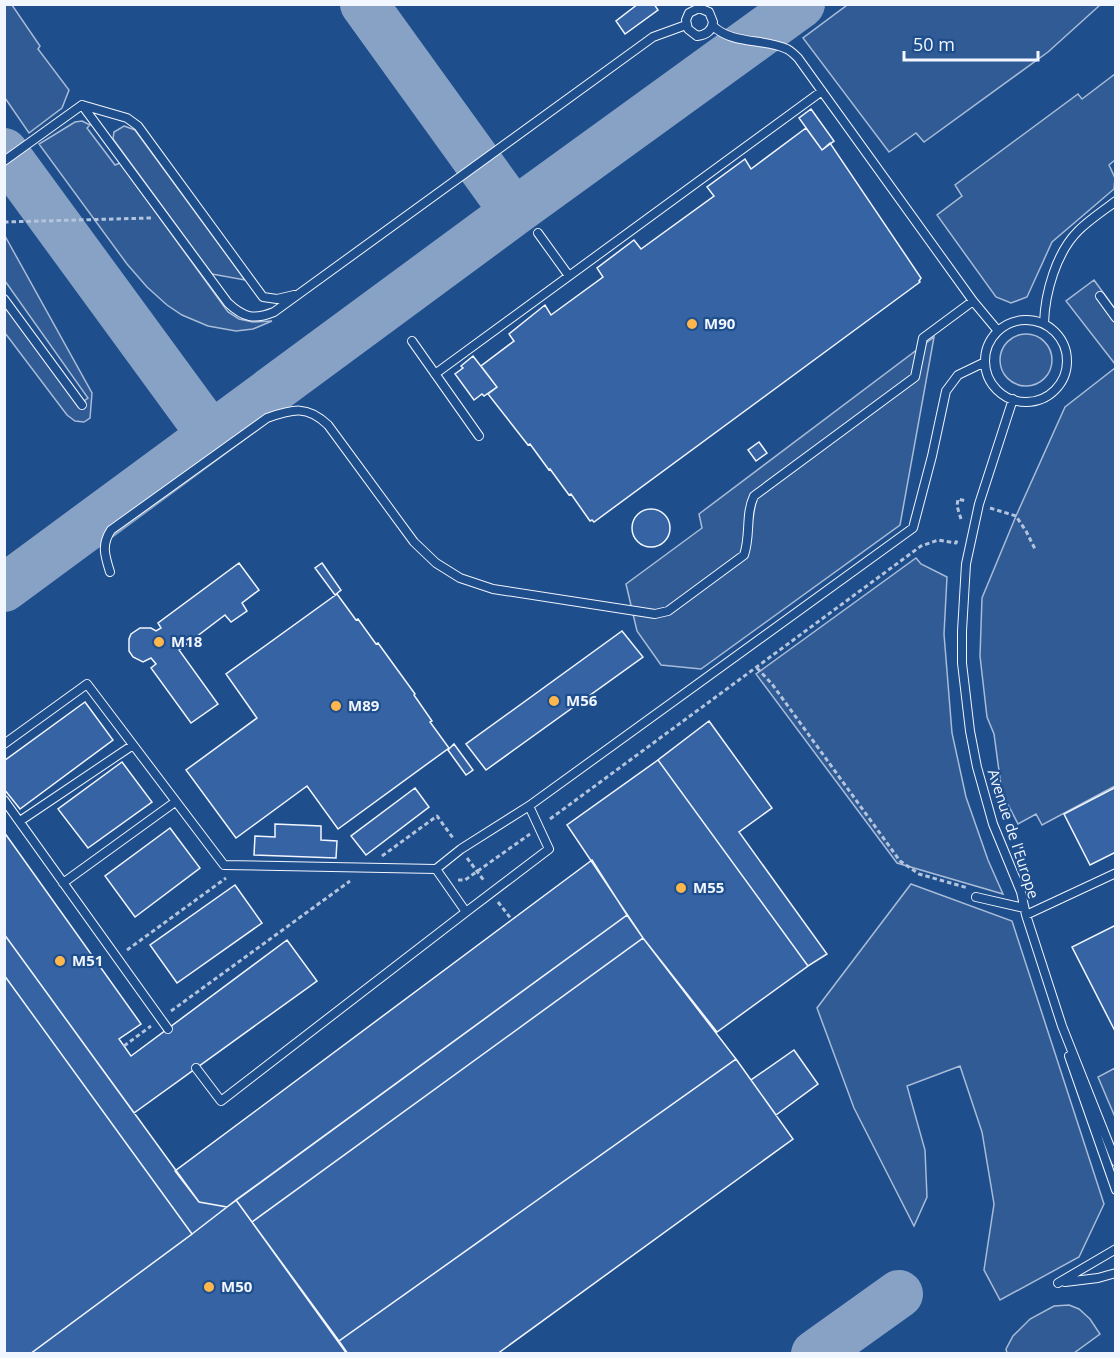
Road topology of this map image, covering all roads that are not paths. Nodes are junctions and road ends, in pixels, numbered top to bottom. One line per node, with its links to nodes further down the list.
1 (699, 6): 2 (lane); 3 (lane)
2 (686, 25): 3 (lane); 10 (lane)
3 (712, 26): 4 (lane)
4 (822, 91): 9 (lane); 13 (lane)
5 (82, 105): 6 (lane); 10 (lane); 10 (lane)
6 (4, 161)
7 (1116, 201): 15 (lane)
8 (538, 233): 9 (lane)
9 (569, 276): 19 (lane)
10 (299, 294)
11 (1100, 296): 14 (lane)
12 (4, 299): 21 (lane)
13 (973, 301): 16 (lane); 23 (lane)
14 (1116, 318)
15 (1044, 323): 16 (lane); 20 (lane)
16 (998, 331): 18 (lane)
17 (412, 341): 19 (lane)
18 (985, 362): 20 (lane); 28 (lane)
19 (435, 374): 22 (lane)
20 (1012, 399): 35 (lane, Avenue de l'Europe)
21 (82, 405)
22 (479, 436)
23 (111, 572)
24 (4, 744): 25 (lane)
25 (133, 745): 27 (lane); 29 (lane)
26 (4, 800): 29 (lane)
27 (176, 802): 30 (lane); 32 (lane)
28 (529, 806): 30 (lane); 34 (lane)
29 (20, 821): 32 (lane)
30 (436, 868): 34 (lane)
31 (1116, 873): 35 (lane)
32 (63, 883): 37 (lane)
33 (975, 893): 35 (lane)
34 (466, 912): 38 (lane)
35 (1025, 912): 36 (lane, Avenue de l'Europe)
36 (1062, 1026): 39 (lane); 40 (lane)
37 (168, 1029)
38 (196, 1068)
39 (1116, 1162)
40 (1116, 1190)
41 (1116, 1249): 42 (lane)
42 (1116, 1273)

